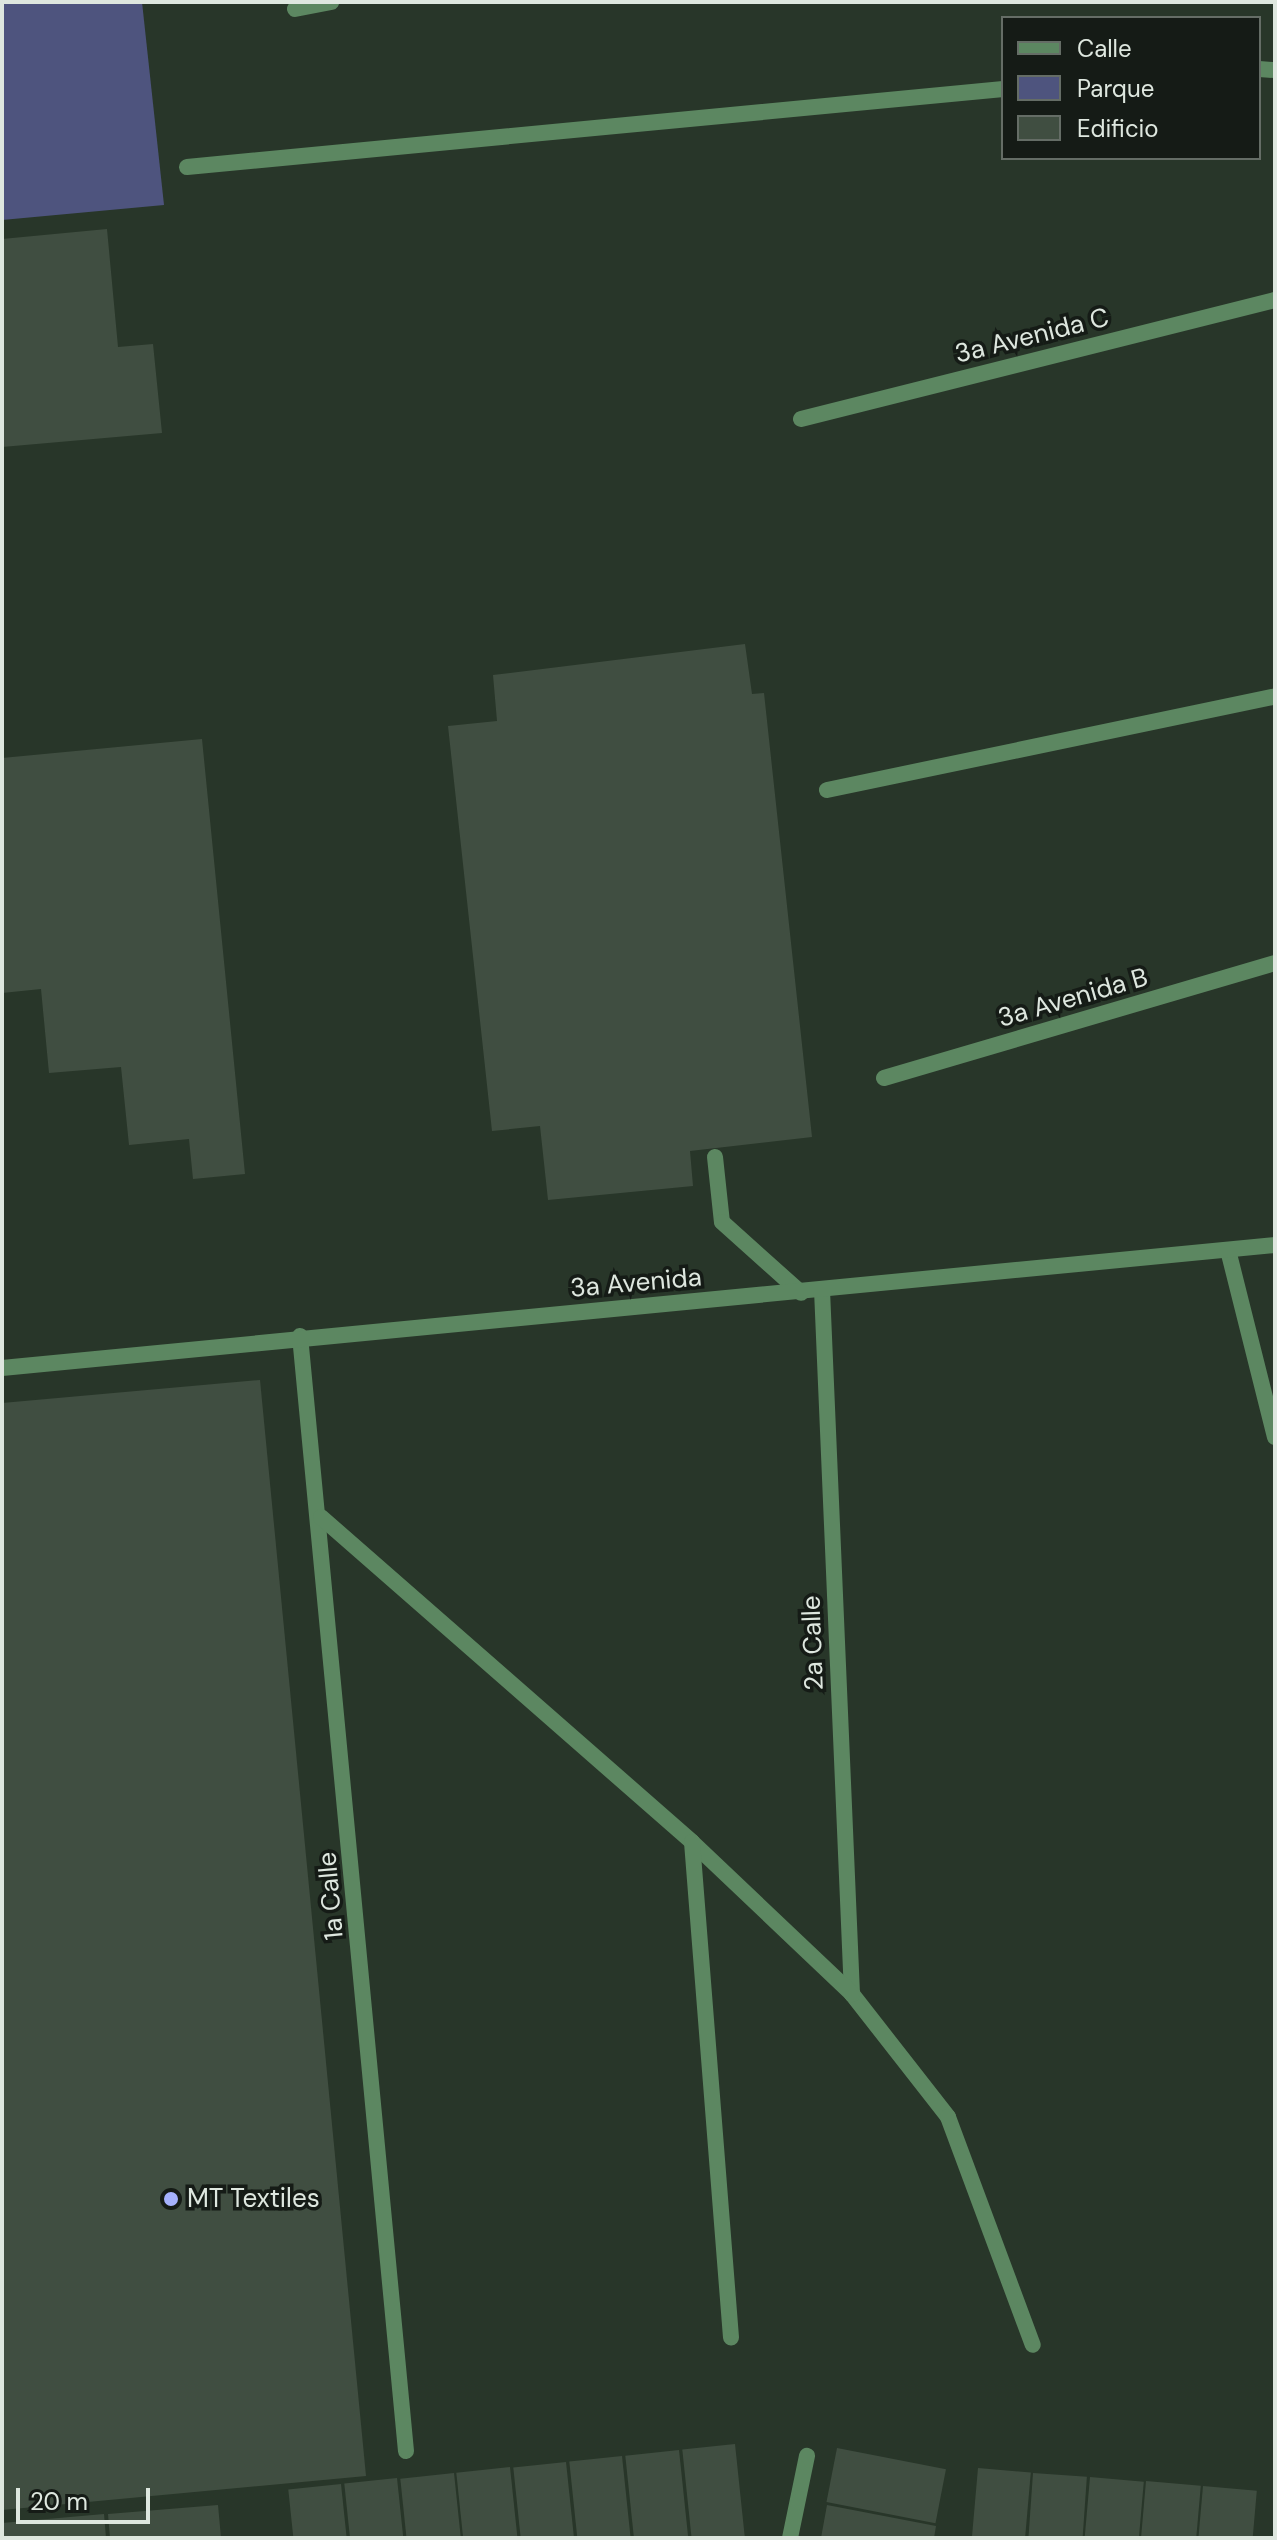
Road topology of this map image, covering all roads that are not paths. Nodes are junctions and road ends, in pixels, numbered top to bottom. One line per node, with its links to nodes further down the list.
1 (331, 2): 2 (street)
2 (295, 9)
3 (1001, 89): 4 (street)
4 (187, 167)
5 (1275, 300): 6 (street, 3a Avenida C)
6 (801, 419)
7 (1275, 696): 8 (street)
8 (827, 790)
9 (1275, 963): 10 (street, 3a Avenida B)
10 (884, 1078)
11 (715, 1157): 15 (street)
12 (1275, 1245): 13 (street, 3a Avenida)
13 (1228, 1250): 14 (street, 3a Avenida); 18 (street)
14 (822, 1290): 15 (street, 3a Avenida); 21 (street, 2a Calle)
15 (801, 1293): 16 (street, 3a Avenida)
16 (300, 1336): 17 (street, 3a Avenida); 19 (street, 1a Calle)
17 (2, 1368)
18 (1275, 1437)
19 (321, 1517): 20 (street); 24 (street, 1a Calle)
20 (692, 1842): 21 (street); 22 (street)
21 (852, 1994): 23 (street)
22 (731, 2337)
23 (1033, 2345)
24 (406, 2451)
25 (807, 2456): 26 (street)
26 (790, 2538)

